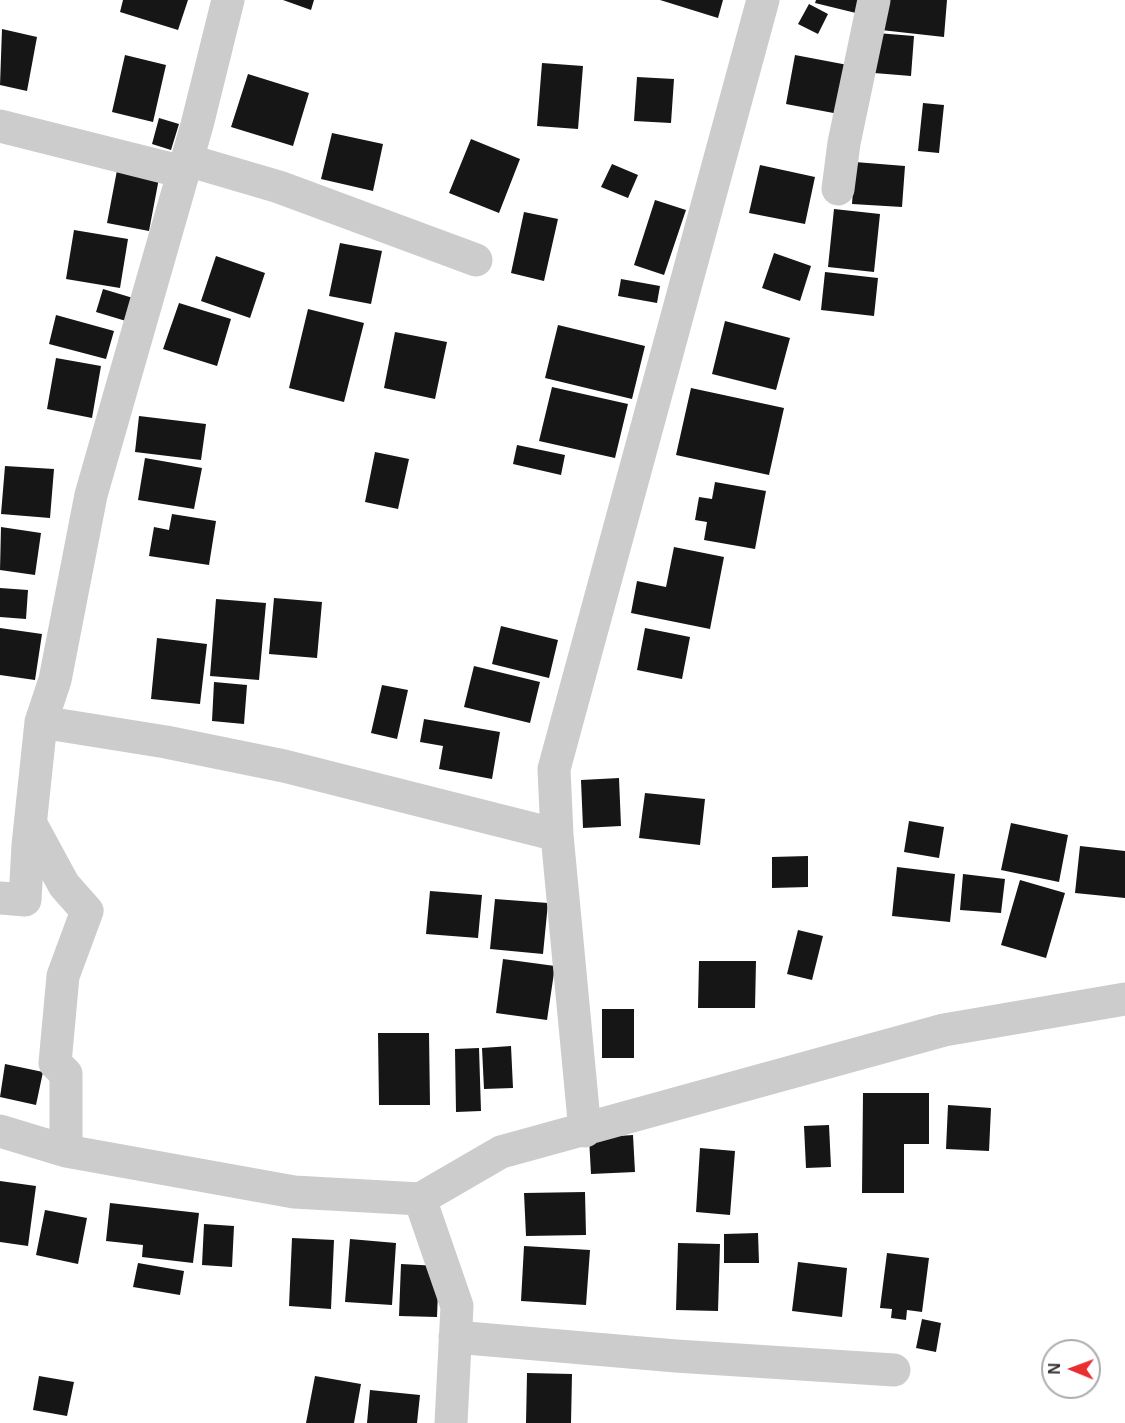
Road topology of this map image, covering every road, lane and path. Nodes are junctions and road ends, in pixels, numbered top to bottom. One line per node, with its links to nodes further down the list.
1 (228, 0): 5 (street)
2 (763, 0): 10 (street)
3 (874, 0): 6 (street)
4 (0, 126): 5 (street)
5 (185, 166): 7 (street); 8 (street)
6 (838, 189)
7 (476, 260)
8 (41, 722): 9 (street); 10 (street)
9 (32, 826): 11 (street); 15 (street)
10 (557, 835): 14 (street)
11 (0, 897)
12 (1125, 999): 14 (street)
13 (0, 1131): 15 (street)
14 (585, 1131): 16 (street)
15 (66, 1151): 16 (street)
16 (420, 1199): 17 (street)
17 (455, 1337): 18 (street); 19 (street)
18 (894, 1370)
19 (451, 1423)

